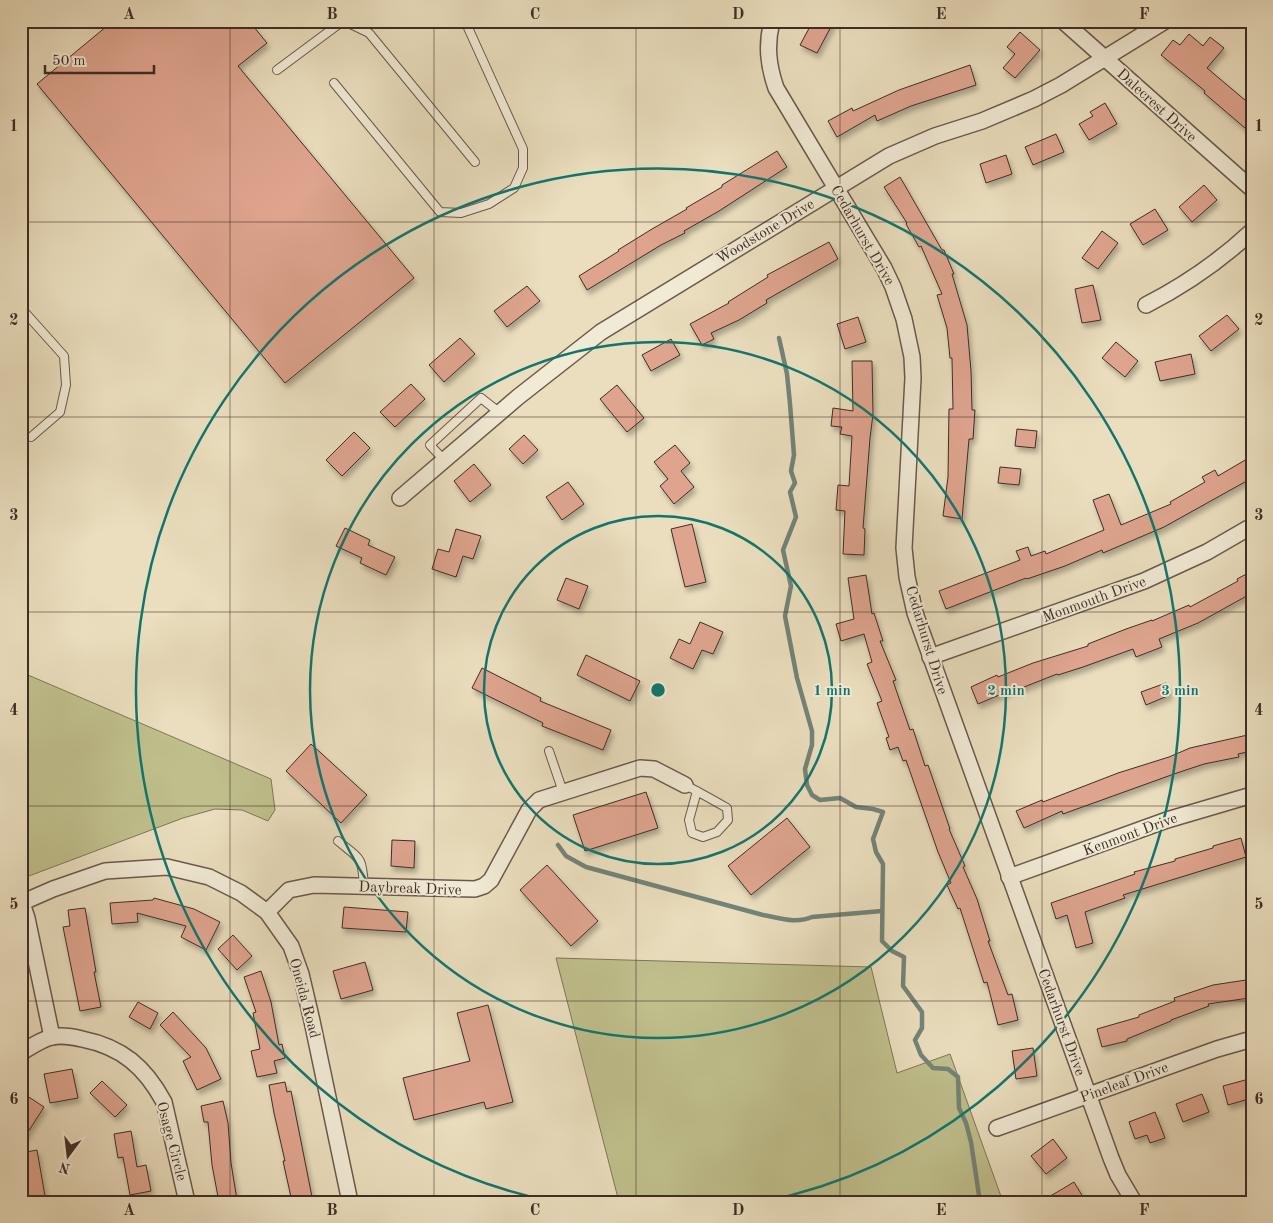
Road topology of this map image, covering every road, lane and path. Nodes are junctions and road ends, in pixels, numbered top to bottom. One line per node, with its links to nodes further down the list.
1 (344, 21): 7 (lane); 9 (lane)
2 (465, 21): 8 (lane)
3 (772, 21): 10 (street, Cedarhurst Drive)
4 (1063, 21): 6 (street, Dalecrest Drive)
5 (1165, 21): 6 (street, Woodstone Drive)
6 (1105, 58): 10 (street, Woodstone Drive); 11 (street, Dalecrest Drive)
7 (277, 70)
8 (334, 83)
9 (475, 162)
10 (836, 188): 15 (street, Woodstone Drive); 20 (street, Cedarhurst Drive)
11 (1252, 189)
12 (1252, 231): 13 (street)
13 (1146, 305)
14 (21, 308): 16 (lane)
15 (500, 413): 17 (street, Woodstone Drive); 17 (lane)
16 (31, 437)
17 (444, 460): 18 (street, Woodstone Drive)
18 (400, 498)
19 (1252, 526): 20 (street, Monmouth Drive)
20 (930, 657): 26 (street, Cedarhurst Drive)
21 (550, 752): 23 (lane)
22 (691, 788): 22 (lane); 23 (street, Daybreak Drive)
23 (563, 792): 27 (street, Daybreak Drive)
24 (1252, 795): 26 (street, Kenmont Drive)
25 (338, 841): 27 (lane)
26 (1009, 877): 33 (street, Cedarhurst Drive)
27 (364, 886): 29 (street, Daybreak Drive)
28 (21, 903): 29 (street, Oneida Road); 30 (street)
29 (267, 912): 36 (street, Oneida Road)
30 (52, 1036): 32 (street); 35 (street, Osage Circle)
31 (1252, 1039): 33 (street, Pineleaf Drive)
32 (21, 1053)
33 (1088, 1095): 34 (street, Pineleaf Drive); 37 (street, Cedarhurst Drive)
34 (997, 1128)
35 (187, 1202)
36 (350, 1202)
37 (1134, 1202)

